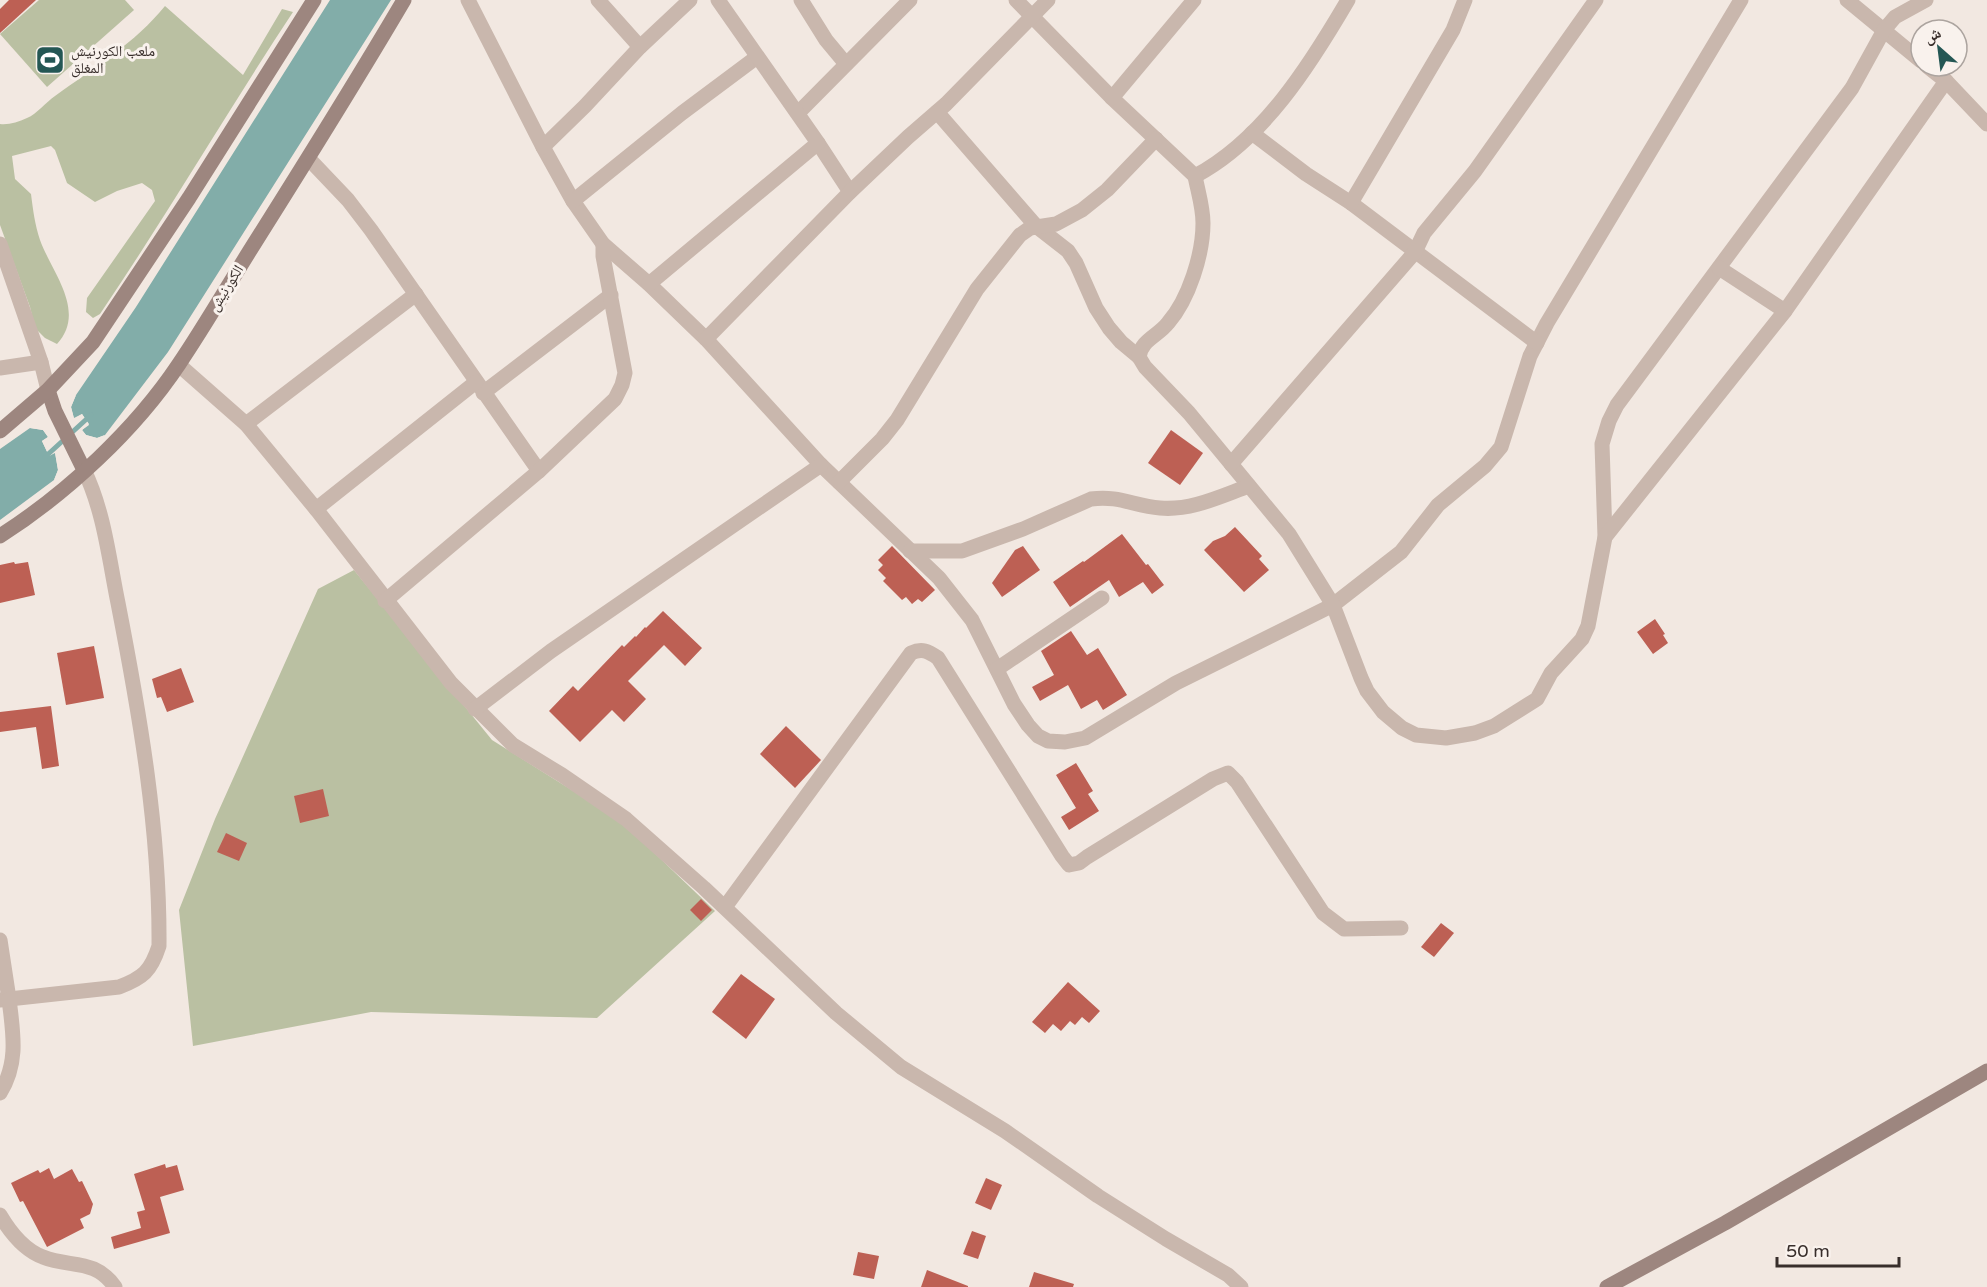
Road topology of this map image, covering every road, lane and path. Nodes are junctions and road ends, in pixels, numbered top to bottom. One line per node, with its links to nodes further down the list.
1 (314, 0): 55 (main road)
2 (405, 0): 34 (main road, الكورنيش)
3 (468, 0): 33 (street)
4 (598, 0): 20 (street)
5 (690, 0): 20 (street)
6 (718, 0): 22 (street)
7 (801, 0): 23 (street)
8 (910, 0): 23 (street)
9 (1016, 0): 18 (street)
10 (1048, 0): 18 (street)
11 (1194, 0): 26 (street)
12 (1348, 0): 30 (street)
13 (1465, 0): 38 (street)
14 (1596, 0): 42 (street)
15 (1741, 0): 49 (street)
16 (1847, 0): 19 (street)
17 (1926, 0): 19 (street)
18 (1033, 17): 26 (street); 27 (street)
19 (1884, 30): 21 (street); 43 (street)
20 (640, 47): 33 (street)
21 (1909, 51)
22 (757, 57): 28 (street); 37 (street)
23 (846, 64): 28 (street)
24 (1942, 78): 25 (street)
25 (1946, 81): 29 (street); 47 (street)
26 (1112, 98): 31 (street)
27 (937, 112): 36 (street); 39 (street)
28 (798, 113): 32 (street)
29 (1987, 124)
30 (1252, 133): 35 (street); 38 (street)
31 (1156, 139): 35 (street); 39 (street)
32 (818, 143): 36 (street); 44 (street)
33 (543, 147): 37 (street)
34 (309, 159): 45 (street); 52 (main road, الكورنيش)
35 (1195, 176): 50 (street)
36 (850, 192): 48 (street)
37 (573, 201): 41 (street)
38 (1351, 203): 42 (street)
39 (1036, 226): 50 (street); 62 (street)
40 (0, 244): 51 (street)
41 (603, 244): 44 (street); 46 (street)
42 (1415, 252): 49 (street); 59 (street)
43 (1719, 268): 47 (street); 66 (street)
44 (649, 284): 48 (street)
45 (417, 294): 54 (street); 56 (street)
46 (611, 295): 54 (street); 61 (street)
47 (1785, 311): 66 (street)
48 (706, 339): 60 (street)
49 (1537, 343): 70 (street)
50 (1139, 357): 59 (street)
51 (41, 362): 53 (street); 55 (street)
52 (179, 365): 56 (street); 58 (main road, الكورنيش)
53 (0, 368)
54 (480, 388): 61 (street); 64 (street)
55 (48, 390): 57 (main road); 58 (main road)
56 (246, 424): 64 (street)
57 (0, 431)
58 (82, 464): 65 (main road, الكورنيش); 76 (street)
59 (1231, 464): 63 (street)
60 (821, 465): 62 (street); 72 (street)
61 (539, 471): 69 (street)
62 (839, 482): 67 (street)
63 (1249, 486): 67 (street); 70 (street)
64 (316, 509): 69 (street)
65 (0, 536)
66 (1605, 537): 70 (street)
67 (910, 551): 71 (street)
68 (1102, 598): 71 (street)
69 (386, 601): 72 (street)
70 (1333, 605): 71 (street)
71 (997, 669)
72 (475, 709): 73 (street)
73 (724, 907): 74 (street); 81 (street)
74 (1401, 928)
75 (0, 940): 76 (street)
76 (5, 1000): 78 (street)
77 (1987, 1071): 82 (main road)
78 (0, 1093)
79 (0, 1215): 80 (street)
80 (115, 1287)
81 (1241, 1287)
82 (1607, 1287)

